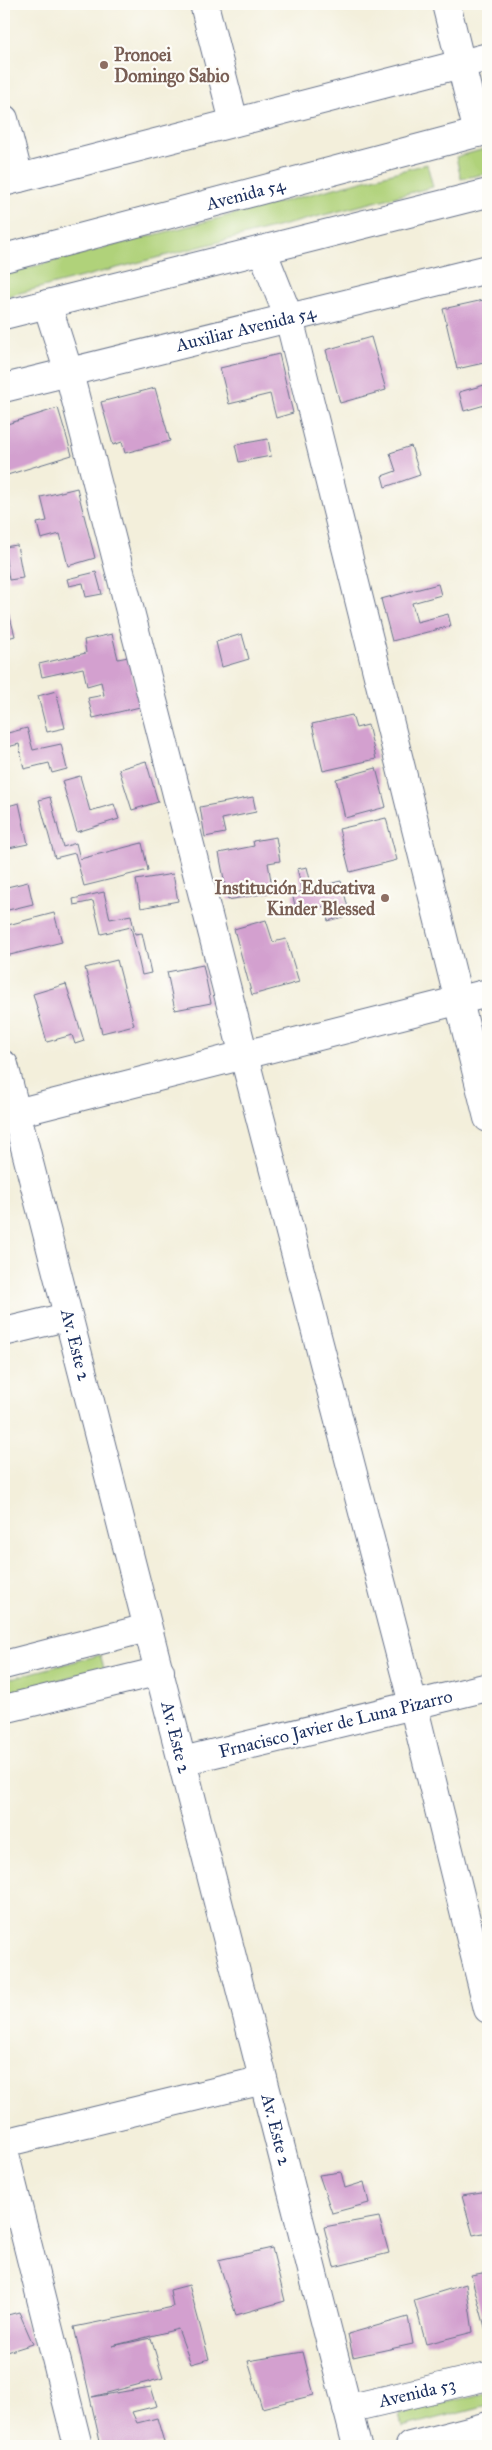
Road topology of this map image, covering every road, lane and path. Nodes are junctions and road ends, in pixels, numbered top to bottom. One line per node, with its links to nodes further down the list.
1 (204, 4): 6 (street)
2 (446, 4): 4 (street)
3 (488, 57): 4 (street)
4 (461, 64): 6 (street); 7 (street)
5 (4, 118): 8 (street)
6 (234, 122): 8 (street)
7 (483, 132): 11 (street, Avenida 54)
8 (11, 180)
9 (488, 193): 10 (street)
10 (262, 250): 13 (street); 15 (street)
11 (4, 258)
12 (488, 269): 15 (street, Auxiliar Avenida 54)
13 (47, 304): 14 (street); 16 (street)
14 (4, 315)
15 (289, 318): 16 (street, Auxiliar Avenida 54); 19 (street)
16 (70, 372): 17 (street, Auxiliar Avenida 54); 20 (street)
17 (4, 388)
18 (488, 993): 19 (street)
19 (458, 1001): 20 (street); 23 (street)
20 (244, 1056): 22 (street); 30 (street)
21 (4, 1065): 22 (street, Av. Este 2)
22 (16, 1113): 24 (street, Av. Este 2)
23 (488, 1118)
24 (66, 1317): 25 (street); 26 (street, Av. Este 2)
25 (4, 1332)
26 (148, 1628): 27 (street); 28 (street, Av. Este 2)
27 (4, 1665)
28 (160, 1671): 31 (street); 32 (street, Av. Este 2)
29 (488, 1687): 30 (street, Frnacisco Javier de Luna Pizarro)
30 (413, 1704): 32 (street, Frnacisco Javier de Luna Pizarro); 33 (street)
31 (4, 1709)
32 (182, 1761): 34 (street, Av. Este 2)
33 (488, 2009)
34 (263, 2080): 35 (street); 38 (street, Av. Este 2)
35 (4, 2143)
36 (4, 2151): 40 (street)
37 (488, 2376): 38 (street, Avenida 53)
38 (347, 2410): 41 (street, Av. Este 2)
39 (488, 2426): 42 (street)
40 (78, 2446)
41 (356, 2446)
42 (410, 2446)

